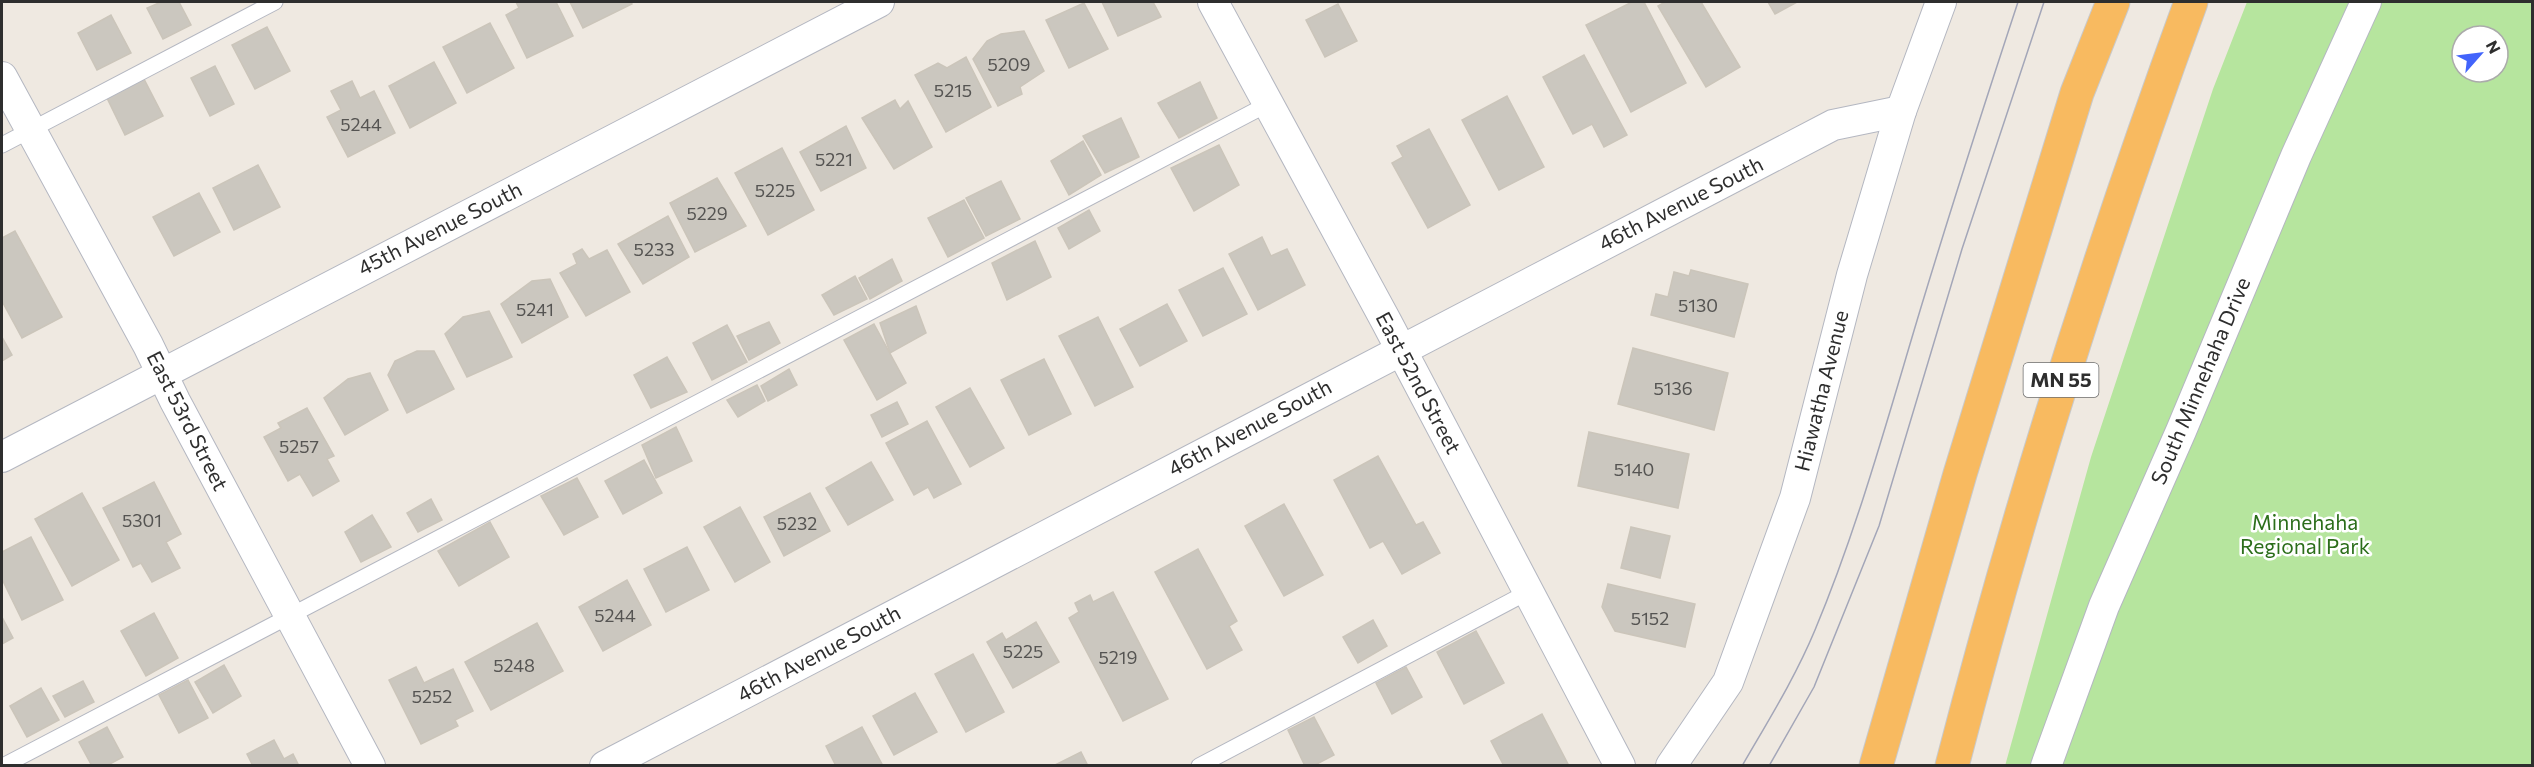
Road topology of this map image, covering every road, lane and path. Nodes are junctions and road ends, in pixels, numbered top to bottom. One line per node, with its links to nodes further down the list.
1 (275, 2): 11 (lane)
2 (879, 2): 14 (street, 45th Avenue South)
3 (1213, 2): 9 (street, East 52nd Street)
4 (1941, 2): 10 (street, Hiawatha Avenue)
5 (2113, 2): 24 (highway, MN 55)
6 (2190, 2): 25 (highway, MN 55)
7 (2366, 2): 26 (street, South Minnehaha Drive)
8 (2, 77): 11 (street, East 53rd Street)
9 (1268, 104): 13 (street, East 52nd Street); 17 (lane)
10 (1901, 111): 13 (street, 46th Avenue South); 23 (street, Hiawatha Avenue)
11 (30, 130): 12 (lane); 14 (street, East 53rd Street)
12 (2, 146)
13 (1401, 349): 16 (street, East 52nd Street); 20 (street, 46th Avenue South)
14 (162, 373): 15 (street, 45th Avenue South); 17 (street, East 53rd Street)
15 (2, 457)
16 (1528, 592): 21 (lane); 22 (street, East 52nd Street)
17 (290, 616): 18 (lane); 19 (street, East 53rd Street)
18 (3, 765)
19 (370, 765)
20 (605, 765)
21 (1199, 765)
22 (1620, 765)
23 (1671, 765)
24 (1876, 765)
25 (1952, 765)
26 (2046, 765)

